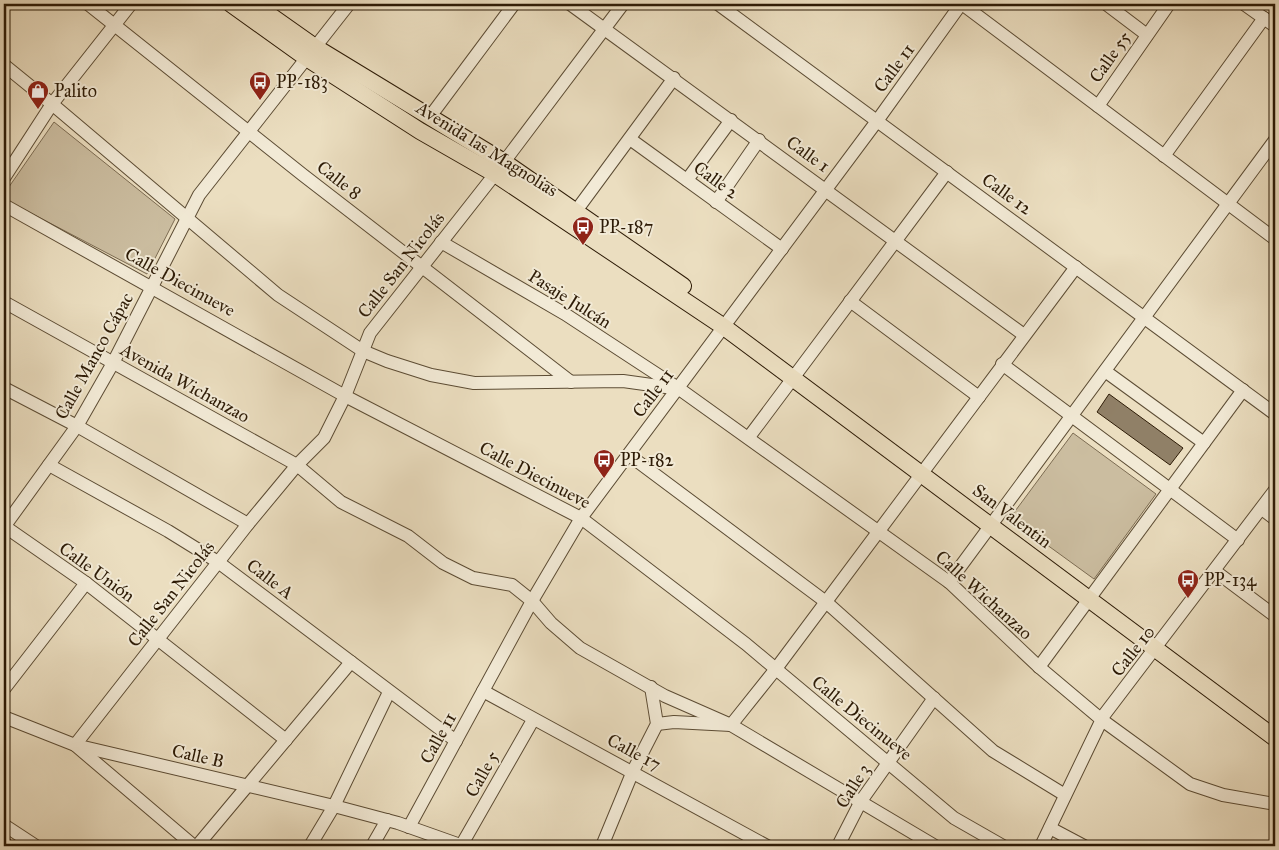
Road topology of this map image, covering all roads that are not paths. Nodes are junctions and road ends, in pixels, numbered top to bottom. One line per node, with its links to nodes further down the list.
1 (88, 4): 15 (street, Calle 8)
2 (131, 4): 15 (street)
3 (231, 4): 19 (main road, Avenida las Magnolias)
4 (254, 4): 19 (main road, Avenida las Magnolias)
5 (349, 4): 19 (street, Calle Manco Cápac)
6 (514, 4): 24 (street)
7 (570, 4): 17 (street, Calle 1)
8 (623, 4): 17 (street, Calle San Nicolás)
9 (718, 4): 26 (street, Calle 12)
10 (961, 4): 23 (street); 26 (street, Calle 11)
11 (1106, 4): 18 (street)
12 (1169, 4): 18 (street, Calle 55)
13 (1244, 4): 14 (street)
14 (1264, 18): 16 (street); 31 (street)
15 (114, 25): 22 (street); 27 (street, Calle 8)
16 (1275, 26)
17 (605, 29): 21 (street, Calle 1); 32 (street, Calle San Nicolás)
18 (1147, 35): 23 (street, Calle 55)
19 (310, 52): 24 (main road, Avenida las Magnolias); 27 (street, Calle Manco Cápac); 32 (main road, Avenida las Magnolias)
20 (4, 65): 22 (street)
21 (674, 78): 25 (street, Calle 1); 28 (street)
22 (52, 104): 34 (street); 41 (street)
23 (1098, 106): 31 (street)
24 (430, 118): 32 (main road, Avenida las Magnolias)
25 (731, 120): 29 (street, Calle 1); 35 (street)
26 (877, 121): 33 (street, Calle 12); 36 (street, Calle 11)
27 (248, 129): 41 (street, Calle Manco Cápac); 46 (street, Calle 8)
28 (630, 139): 35 (street, Calle 2); 40 (street)
29 (759, 140): 36 (street, Calle 1); 37 (street)
30 (1275, 140): 39 (street)
31 (1164, 156): 39 (street)
32 (500, 168): 40 (main road, Avenida las Magnolias); 44 (street, Calle San Nicolás); 52 (main road, Avenida las Magnolias)
33 (947, 172): 43 (street); 47 (street, Calle 12)
34 (4, 178)
35 (686, 180): 37 (street, Calle 2)
36 (826, 189): 43 (street, Calle 1); 45 (street, Calle 11)
37 (716, 202): 45 (street, Calle 2)
38 (4, 205): 48 (street, Calle Diecinueve)
39 (1228, 205): 42 (street); 51 (street)
40 (576, 211): 52 (main road, Avenida las Magnolias)
41 (186, 217): 48 (street, Calle Manco Cápac); 54 (street)
42 (1275, 239)
43 (896, 240): 49 (street); 53 (street, Calle 1)
44 (441, 242): 46 (street, Calle San Nicolás); 61 (street, Pasaje Julcán)
45 (782, 249): 52 (street, Calle 11)
46 (422, 266): 54 (street, Calle San Nicolás); 59 (street, Calle 8)
47 (1076, 267): 51 (street, Calle 12); 53 (street)
48 (152, 286): 55 (street, Calle Manco Cápac); 63 (street, Calle Diecinueve)
49 (850, 301): 58 (street); 64 (street)
50 (4, 302): 55 (street, Avenida Wichanzao)
51 (1145, 318): 57 (street); 62 (street, Calle 12)
52 (727, 323): 58 (main road, San Valentin); 61 (street, Calle 11)
53 (1024, 335): 56 (street)
54 (363, 351): 59 (street); 63 (street, Calle San Nicolás)
55 (113, 363): 67 (street, Calle Manco Cápac); 71 (street, Avenida Wichanzao)
56 (1002, 364): 64 (street); 66 (street)
57 (1105, 371): 66 (street); 69 (street)
58 (796, 374): 68 (street); 73 (main road, San Valentin)
59 (571, 382): 61 (street)
60 (4, 388): 67 (street)
61 (678, 388): 68 (street, Calle Wichanzao); 70 (street, Calle 11)
62 (1243, 390): 65 (street, Calle 12); 69 (street)
63 (345, 396): 71 (street, Calle San Nicolás); 77 (street, Calle Diecinueve)
64 (979, 397): 73 (street)
65 (1275, 414)
66 (1073, 415): 74 (street); 79 (street)
67 (77, 426): 72 (street, Calle Manco Cápac); 80 (street)
68 (749, 438): 82 (street, Calle Wichanzao)
69 (1204, 443): 74 (street)
70 (628, 454): 77 (street, Calle 11); 90 (street)
71 (297, 464): 80 (street, Calle San Nicolás); 89 (street, Avenida Wichanzao)
72 (49, 465): 81 (street, Calle Manco Cápac); 84 (street, Calle A)
73 (925, 469): 79 (main road, San Valentin); 82 (street)
74 (1170, 489): 83 (street); 88 (street)
75 (1275, 490): 76 (street, Calle 10)
76 (1262, 509): 78 (street); 83 (street, Calle 10)
77 (582, 518): 89 (street, Calle 11); 96 (street, Calle Diecinueve)
78 (1275, 518)
79 (994, 521): 86 (street); 88 (main road, San Valentin)
80 (248, 524): 84 (street, Calle San Nicolás)
81 (4, 526): 87 (street, Calle Unión)
82 (879, 531): 86 (street, Calle Wichanzao); 90 (street)
83 (1238, 540): 85 (street, Calle 10)
84 (218, 562): 92 (street, Calle San Nicolás); 94 (street, Calle A)
85 (1215, 571): 91 (street); 93 (street, Calle 10)
86 (949, 582): 95 (street, Calle Wichanzao)
87 (86, 583): 92 (street, Calle Unión); 97 (street)
88 (1092, 594): 93 (main road, San Valentin); 95 (street)
89 (532, 601): 98 (street, Avenida Wichanzao); 99 (street, Calle 11)
90 (826, 602): 96 (street); 101 (street)
91 (1275, 616)
92 (158, 639): 109 (street, Calle Unión); 111 (street, Calle San Nicolás)
93 (1160, 645): 104 (street, Calle 10); 107 (main road, San Valentin); 108 (main road, San Valentin)
94 (351, 662): 100 (street, Calle A); 109 (street)
95 (1039, 667): 104 (street, Calle Wichanzao)
96 (775, 670): 106 (street); 112 (street, Calle Diecinueve)
97 (5, 684)
98 (651, 688): 105 (street); 106 (street, Avenida Wichanzao)
99 (483, 691): 103 (street, Calle 17); 110 (street, Calle 11)
100 (389, 692): 110 (street, Calle A); 118 (street)
101 (934, 698): 112 (street, Calle 3); 115 (street)
102 (4, 717): 111 (street, Calle B)
103 (533, 720): 113 (street, Calle 17); 127 (street, Calle 5)
104 (1102, 720): 115 (street, Calle 10); 117 (street, Calle Wichanzao)
105 (657, 724): 106 (street); 113 (street)
106 (731, 725): 116 (street, Avenida Wichanzao)
107 (1275, 725)
108 (1275, 738)
109 (286, 740): 114 (street)
110 (456, 741): 121 (street, Calle 11)
111 (75, 745): 114 (street, Calle B); 124 (street)
112 (889, 763): 116 (street, Calle 3); 132 (street, Calle Diecinueve)
113 (633, 772): 128 (street); 129 (street, Calle 17)
114 (248, 786): 118 (street, Calle B); 124 (street)
115 (1065, 795): 122 (street, Calle 10)
116 (861, 801): 130 (street, Calle 3); 131 (street, Avenida Wichanzao)
117 (1275, 804)
118 (334, 806): 119 (street, Calle B); 125 (street)
119 (387, 820): 121 (street, Calle B); 126 (street)
120 (4, 825): 123 (street)
121 (409, 827): 127 (street, Calle B)
122 (1050, 828): 133 (street, Calle 10); 134 (street)
123 (36, 846)
124 (195, 846)
125 (310, 846)
126 (372, 846)
127 (462, 846)
128 (602, 846)
129 (767, 846)
130 (838, 846)
131 (936, 846)
132 (1003, 846)
133 (1040, 846)
134 (1084, 846)

